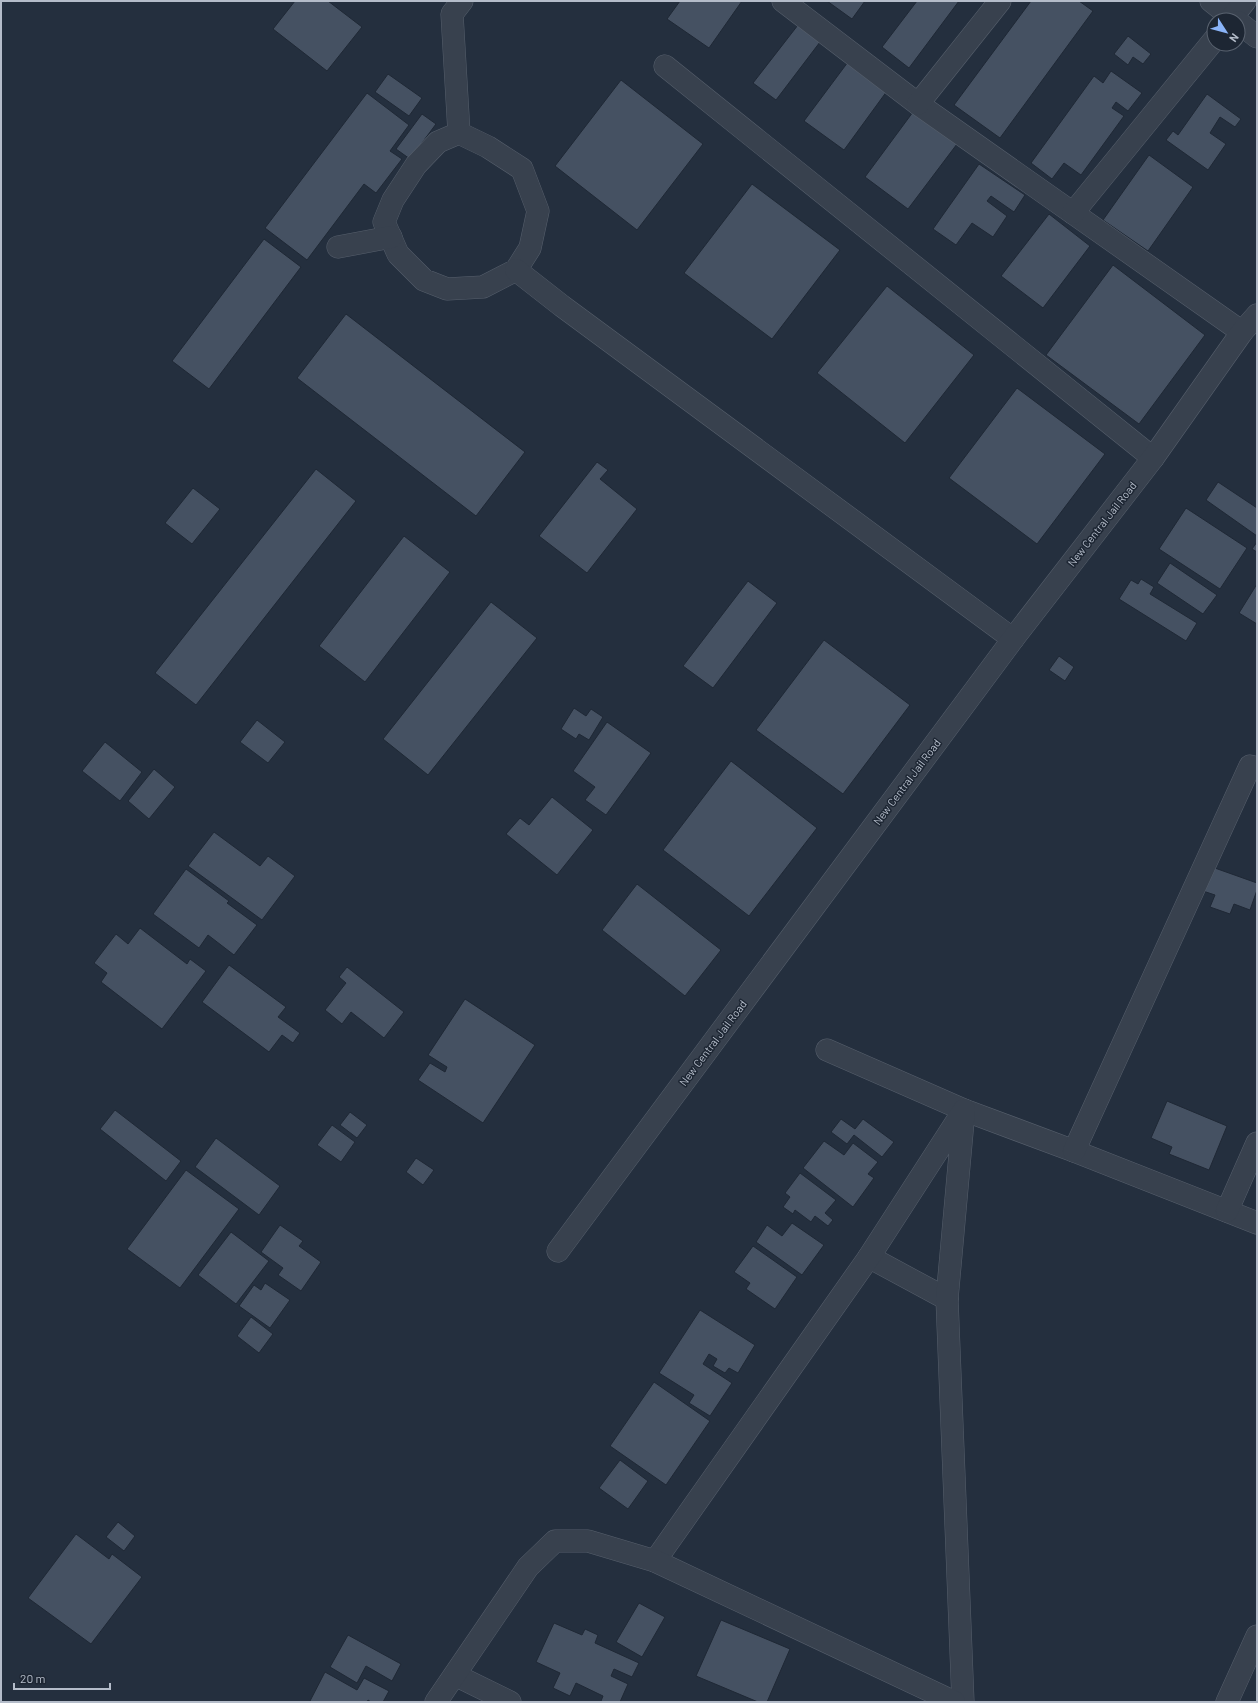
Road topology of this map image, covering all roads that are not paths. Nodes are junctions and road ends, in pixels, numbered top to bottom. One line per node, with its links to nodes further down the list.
1 (462, 1): 11 (street)
2 (783, 1): 10 (street)
3 (1000, 1): 10 (street)
4 (1211, 1): 5 (street)
5 (1229, 12)
6 (1246, 26): 7 (street)
7 (1257, 37)
8 (1206, 50): 12 (street)
9 (665, 66): 18 (street)
10 (918, 104): 12 (street)
11 (459, 133): 13 (street); 15 (street)
12 (1073, 213): 17 (street)
13 (391, 237): 14 (street); 15 (street)
14 (338, 247)
15 (516, 270): 19 (street)
16 (1257, 315): 17 (street, New Central Jail Road)
17 (1242, 332): 18 (street, New Central Jail Road)
18 (1153, 458): 19 (street, New Central Jail Road)
19 (1013, 639): 27 (street, New Central Jail Road)
20 (1257, 768): 24 (street)
21 (827, 1050): 22 (street)
22 (964, 1110): 24 (street); 28 (street); 29 (street)
23 (1257, 1143): 25 (street)
24 (1074, 1151): 25 (street)
25 (1227, 1211): 26 (street)
26 (1257, 1223)
27 (558, 1251)
28 (868, 1256): 29 (street); 30 (street)
29 (946, 1299): 36 (street)
30 (655, 1561): 32 (street); 35 (street)
31 (1257, 1636): 37 (street)
32 (455, 1675): 33 (street); 34 (street)
33 (436, 1702)
34 (510, 1702)
35 (954, 1702)
36 (963, 1702)
37 (1227, 1702)

